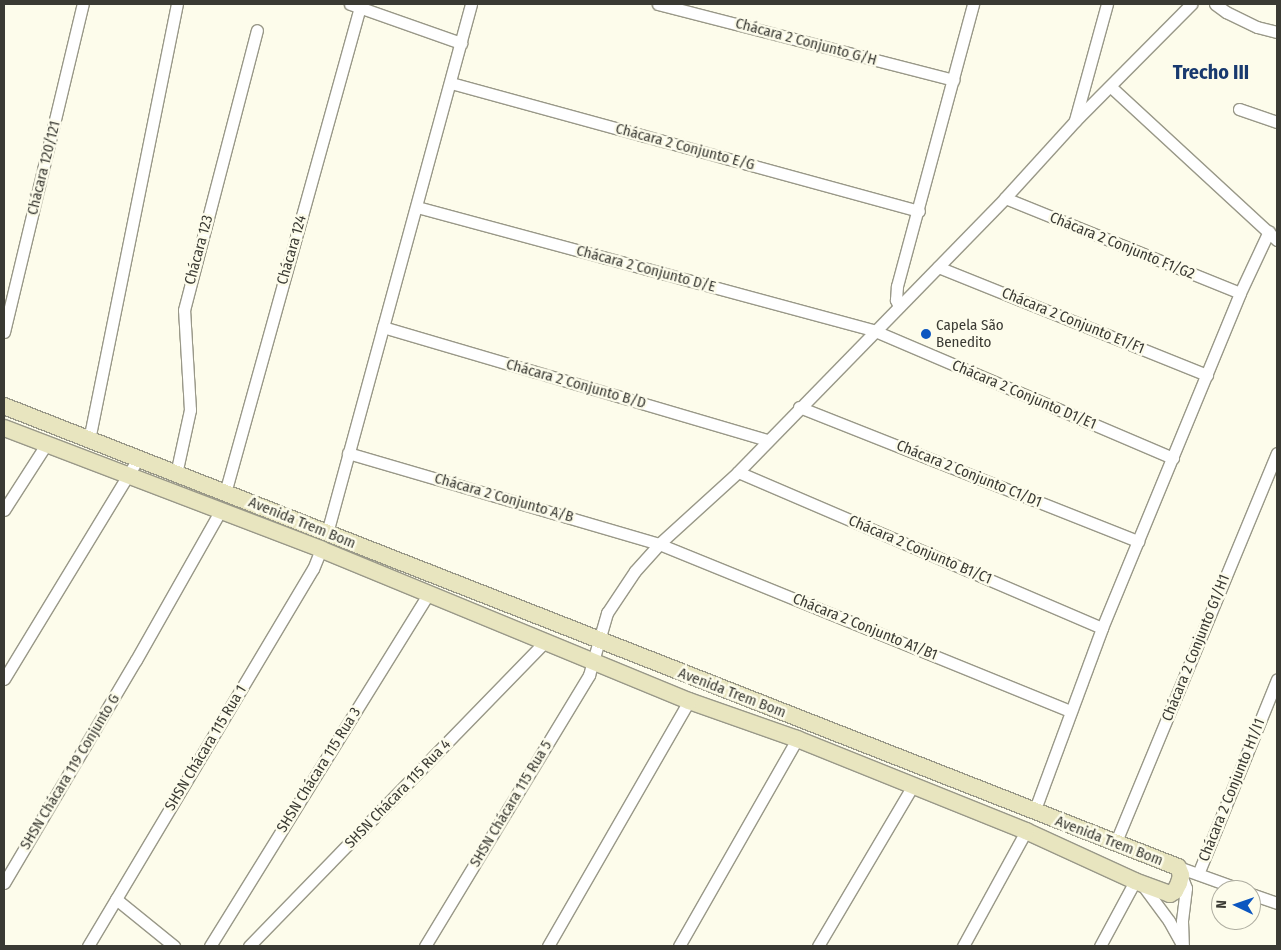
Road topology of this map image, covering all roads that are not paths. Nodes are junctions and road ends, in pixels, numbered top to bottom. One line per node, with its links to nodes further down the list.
1 (83, 4): 29 (street, Chácara 120/121)
2 (177, 4): 34 (street)
3 (472, 4): 12 (street)
4 (658, 4): 13 (street, Chácara 2 Conjunto G/H)
5 (973, 4): 13 (street)
6 (1107, 4): 17 (street)
7 (1191, 4): 15 (street)
8 (1215, 4): 11 (street)
9 (355, 5): 12 (street); 44 (street, Chácara 124)
10 (257, 30): 42 (street, Chácara 123)
11 (1277, 32)
12 (461, 43): 14 (street)
13 (953, 80): 21 (street)
14 (451, 83): 20 (street); 21 (street, Chácara 2 Conjunto E/G)
15 (1111, 87): 17 (street); 22 (street)
16 (1239, 109): 18 (street)
17 (1075, 121): 19 (street)
18 (1277, 122)
19 (1005, 198): 24 (street); 25 (street, Chácara 2 Conjunto F1/G2)
20 (417, 207): 27 (street); 28 (street, Chácara 2 Conjunto D/E)
21 (918, 211): 26 (street)
22 (1269, 231): 23 (street); 25 (street)
23 (1277, 240)
24 (938, 267): 26 (street); 30 (street, Chácara 2 Conjunto E1/F1)
25 (1240, 293): 30 (street)
26 (899, 306): 28 (street)
27 (383, 327): 35 (street, Chácara 2 Conjunto B/D); 37 (street)
28 (875, 331): 32 (street); 39 (street, Chácara 2 Conjunto D1/E1)
29 (4, 332)
30 (1207, 375): 39 (street)
31 (4, 406): 34 (street, Avenida Trem Bom)
32 (799, 407): 35 (street); 48 (street, Chácara 2 Conjunto C1/D1)
33 (4, 428): 36 (street, Avenida Trem Bom)
34 (89, 440): 40 (street, Avenida Trem Bom)
35 (768, 440): 41 (street)
36 (47, 443): 43 (street, Avenida Trem Bom); 45 (street)
37 (348, 453): 47 (street); 49 (street, Chácara 2 Conjunto A/B)
38 (1277, 453): 64 (street, Chácara 2 Conjunto G1/H1)
39 (1173, 458): 48 (street)
40 (138, 459): 42 (street, Avenida Trem Bom); 43 (street)
41 (738, 472): 49 (street); 52 (street, Chácara 2 Conjunto B1/C1)
42 (176, 474): 44 (street, Avenida Trem Bom)
43 (127, 476): 46 (street, Avenida Trem Bom); 56 (street)
44 (225, 493): 47 (street, Avenida Trem Bom)
45 (4, 510)
46 (221, 510): 50 (street, Avenida Trem Bom); 65 (street, SHSN Chácara 119 Conjunto G)
47 (327, 533): 54 (street, Avenida Trem Bom)
48 (1138, 541): 52 (street)
49 (659, 544): 54 (street); 59 (street, Chácara 2 Conjunto A1/B1)
50 (321, 549): 51 (street, Avenida Trem Bom); 73 (street, SHSN Chácara 115 Rua 1)
51 (429, 593): 53 (street, Avenida Trem Bom); 77 (street, SHSN Chácara 115 Rua 3)
52 (1102, 628): 59 (street)
53 (546, 641): 55 (street, Avenida Trem Bom); 78 (street, SHSN Chácara 115 Rua 4)
54 (600, 641): 55 (street); 62 (street, Avenida Trem Bom)
55 (593, 661): 58 (street, Avenida Trem Bom); 79 (street, SHSN Chácara 115 Rua 5)
56 (4, 679)
57 (1277, 679): 67 (street, Chácara 2 Conjunto H1/I1)
58 (689, 701): 60 (street, Avenida Trem Bom); 80 (street)
59 (1070, 711): 62 (street)
60 (797, 739): 61 (street, Avenida Trem Bom); 81 (street)
61 (912, 787): 63 (street, Avenida Trem Bom); 82 (street)
62 (1034, 812): 64 (street, Avenida Trem Bom)
63 (1026, 831): 69 (street, Avenida Trem Bom); 83 (street)
64 (1116, 844): 66 (street, Avenida Trem Bom)
65 (9, 863): 70 (street, SHSN Chácara 119 Conjunto G)
66 (1180, 871): 67 (street); 69 (street, Avenida Trem Bom); 85 (street)
67 (1198, 874): 68 (street)
68 (1214, 880)
69 (1138, 882): 84 (street); 85 (street)
70 (4, 883)
71 (1277, 890): 74 (street)
72 (1261, 897): 74 (street)
73 (116, 899): 75 (street, SHSN Chácara 115 Rua 1); 76 (street)
74 (1275, 902)
75 (88, 946)
76 (174, 946)
77 (210, 946)
78 (248, 946)
79 (426, 946)
80 (548, 946)
81 (679, 946)
82 (818, 946)
83 (963, 946)
84 (1100, 946)
85 (1183, 946)

